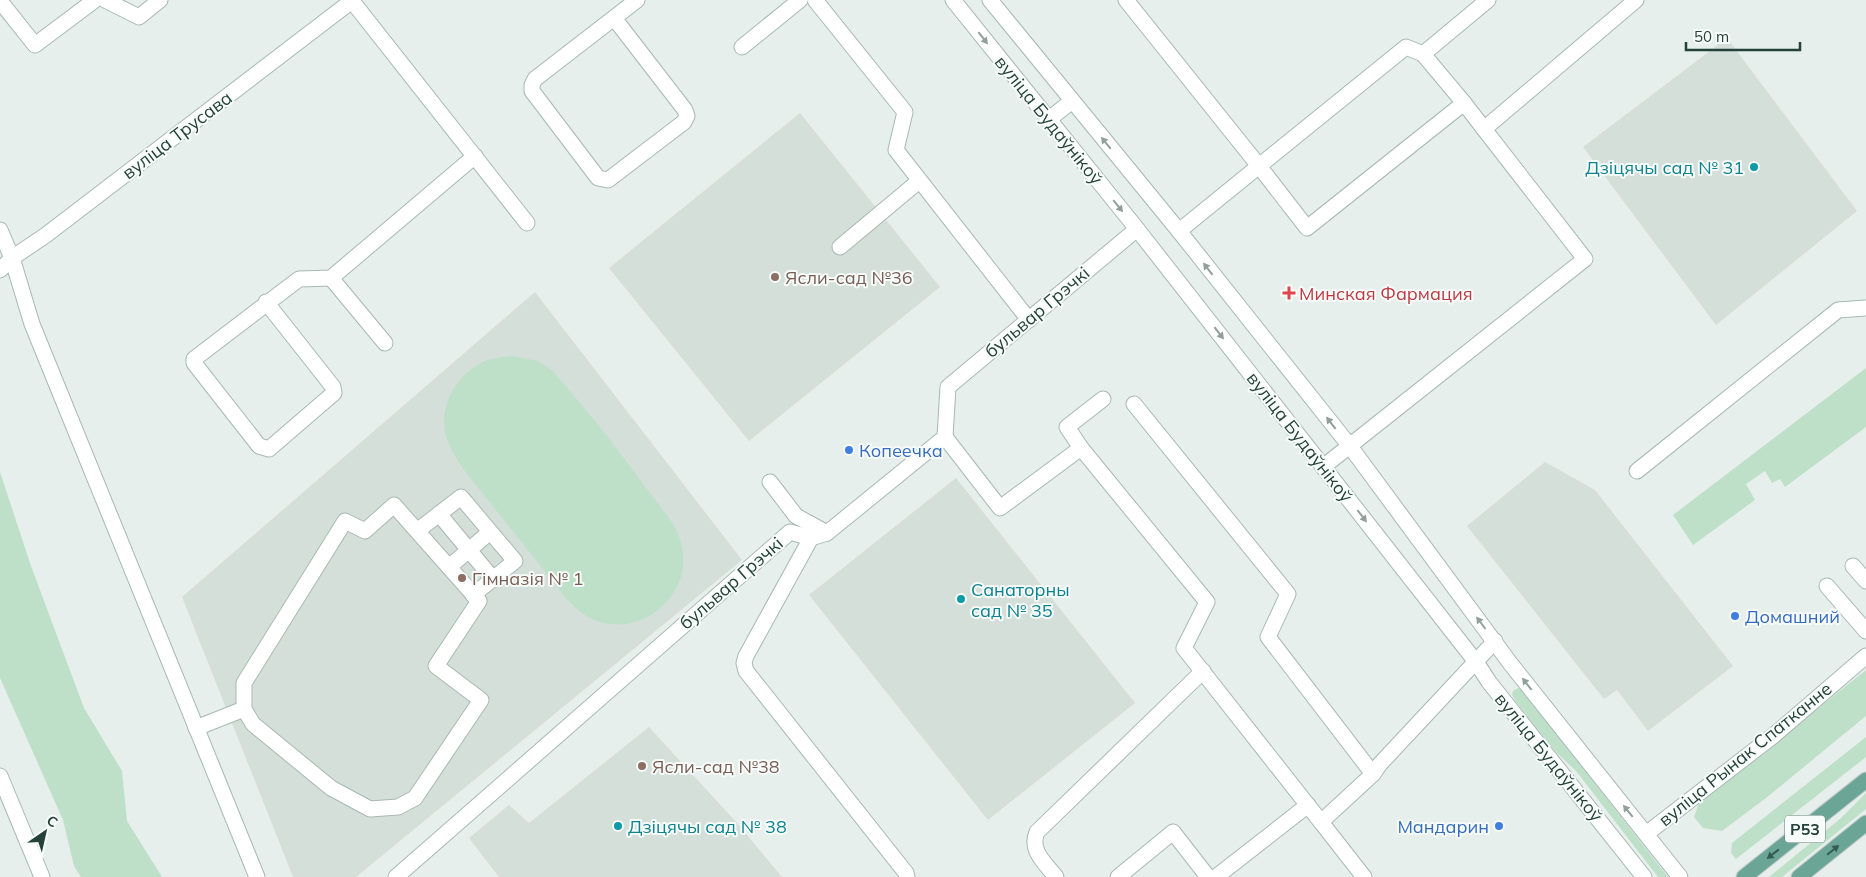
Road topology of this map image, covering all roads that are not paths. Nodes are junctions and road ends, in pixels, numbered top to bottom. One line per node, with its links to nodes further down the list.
1 (95, 0): 13 (street)
2 (105, 0): 3 (street)
3 (160, 0)
4 (353, 0): 21 (street); 29 (street, вуліца Трусава)
5 (637, 0): 14 (street)
6 (800, 0): 15 (street)
7 (815, 0): 23 (street)
8 (953, 0): 19 (street, вуліца Будаўнікоў, one-way to 19)
9 (990, 0): 17 (street, вуліца Будаўнікоў)
10 (1126, 0): 22 (street)
11 (1488, 0): 16 (street)
12 (1636, 0): 20 (street)
13 (0, 1)
14 (614, 18): 14 (street)
15 (742, 47)
16 (1423, 54): 18 (street); 22 (street)
17 (1072, 101): 19 (street); 27 (street, вуліца Будаўнікоў, one-way to 17)
18 (1464, 103): 20 (street); 22 (street)
19 (1048, 120): 25 (street, вуліца Будаўнікоў, one-way to 25)
20 (1484, 129): 39 (street)
21 (475, 156): 24 (street); 31 (street)
22 (1259, 166): 27 (street)
23 (919, 181): 28 (street); 34 (street)
24 (527, 223)
25 (1137, 229): 34 (street, бульвар Грэчкі); 41 (street, вуліца Будаўнікоў, one-way to 41)
26 (0, 230): 29 (street)
27 (1179, 231): 39 (street, вуліца Будаўнікоў, one-way to 27)
28 (840, 247)
29 (12, 258): 30 (street, вуліца Трусава); 62 (street)
30 (0, 270)
31 (331, 278): 32 (street); 35 (street)
32 (266, 302): 32 (street)
33 (1866, 308): 42 (street)
34 (1030, 320): 38 (street, бульвар Грэчкі)
35 (385, 343)
36 (1103, 399): 40 (street)
37 (1134, 404): 63 (street)
38 (946, 437): 40 (street); 47 (street, бульвар Грэчкі)
39 (1349, 445): 41 (street); 57 (street, вуліца Будаўнікоў, one-way to 39)
40 (1081, 448): 60 (street)
41 (1323, 467): 59 (street, вуліца Будаўнікоў, one-way to 59)
42 (1637, 471)
43 (770, 482): 47 (street)
44 (439, 514): 45 (street); 46 (street); 49 (street)
45 (418, 531): 51 (street); 61 (street)
46 (490, 532): 49 (street); 52 (street)
47 (827, 533): 48 (street, бульвар Грэчкі)
48 (811, 538): 72 (street, бульвар Грэчкі); 73 (street)
49 (468, 549): 51 (street); 52 (street)
50 (1853, 566): 53 (street)
51 (449, 567): 55 (street)
52 (493, 579): 55 (street)
53 (1866, 581)
54 (1827, 586): 56 (street)
55 (473, 595): 61 (street)
56 (1866, 631)
57 (1495, 641): 59 (street); 69 (street, вуліца Будаўнікоў, one-way to 57)
58 (1866, 656): 69 (street, вуліца Рынак Спатканне)
59 (1476, 662): 63 (street); 79 (street, вуліца Будаўнікоў)
60 (1203, 671): 66 (street); 74 (street)
61 (244, 709): 62 (street)
62 (196, 728): 71 (street)
63 (1374, 774): 67 (street)
64 (0, 776): 70 (street)
65 (1866, 780): 81 (main road, Р53, one-way to 81)
66 (1308, 805): 67 (street); 77 (street)
67 (1321, 822): 78 (street)
68 (1866, 823): 82 (main road, Р53, one-way to 68)
69 (1646, 834): 80 (street, вуліца Будаўнікоў)
70 (42, 877)
71 (257, 877)
72 (396, 877)
73 (907, 877)
74 (1056, 877)
75 (1118, 877): 76 (street)
76 (1208, 877)
77 (1216, 877)
78 (1364, 877)
79 (1644, 877)
80 (1680, 877)
81 (1744, 877)
82 (1799, 877)

